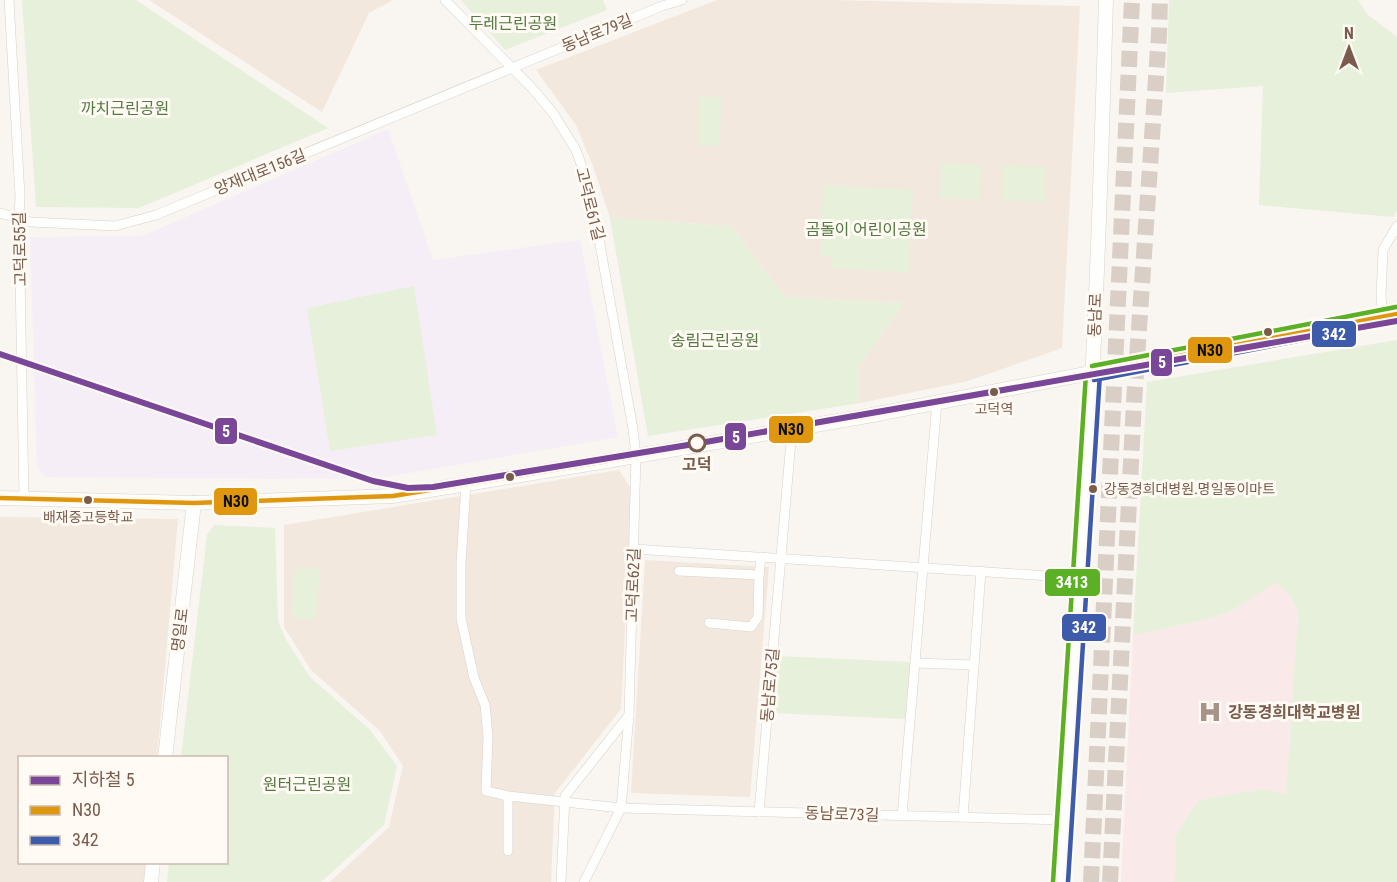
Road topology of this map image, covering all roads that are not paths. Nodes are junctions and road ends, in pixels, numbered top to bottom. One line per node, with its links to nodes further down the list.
1 (9, 0): 5 (street, 고덕로55길)
2 (445, 0): 6 (street, 고덕로61길)
3 (682, 0): 6 (street, 동남로79길)
4 (1106, 0): 11 (main road, 동남로)
5 (4, 13): 8 (street, 고덕로55길)
6 (512, 68): 8 (street, 양재대로156길); 14 (street, 고덕로61길)
7 (0, 213): 8 (street, 양재대로156길)
8 (19, 218): 17 (street, 고덕로55길)
9 (1397, 225): 10 (street)
10 (1390, 315): 11 (main road)
11 (1093, 373): 12 (main road); 26 (main road, 동남로)
12 (937, 402): 13 (main road); 22 (street)
13 (792, 429): 14 (main road); 21 (street, 동남로75길)
14 (636, 456): 15 (main road); 19 (street, 고덕로62길)
15 (466, 484): 18 (main road); 32 (street)
16 (0, 498): 17 (main road)
17 (24, 499): 18 (main road)
18 (194, 503): 31 (main road, 명일로)
19 (634, 549): 20 (street); 30 (street, 고덕로62길)
20 (760, 557): 21 (street); 25 (street)
21 (781, 558): 22 (street); 35 (street, 동남로75길)
22 (923, 567): 24 (street); 28 (street)
23 (679, 570): 25 (street)
24 (981, 571): 26 (street); 29 (street)
25 (759, 575): 27 (street)
26 (1080, 578): 38 (main road, 동남로)
27 (709, 623)
28 (915, 663): 29 (street); 36 (street)
29 (974, 666): 37 (street)
30 (629, 715): 33 (street); 34 (street, 고덕로62길)
31 (165, 756)
32 (508, 796): 33 (street, 동남로73길); 39 (street)
33 (565, 802): 34 (street, 동남로73길); 42 (street)
34 (621, 808): 35 (street, 동남로73길); 43 (street, 고덕로62길)
35 (759, 812): 36 (street, 동남로73길)
36 (902, 816): 37 (street, 동남로73길)
37 (963, 817): 38 (street, 동남로73길)
38 (1063, 820): 44 (main road, 동남로)
39 (508, 851)
40 (153, 864): 41 (main road)
41 (151, 882)
42 (561, 882)
43 (584, 882)
44 (1060, 882)

